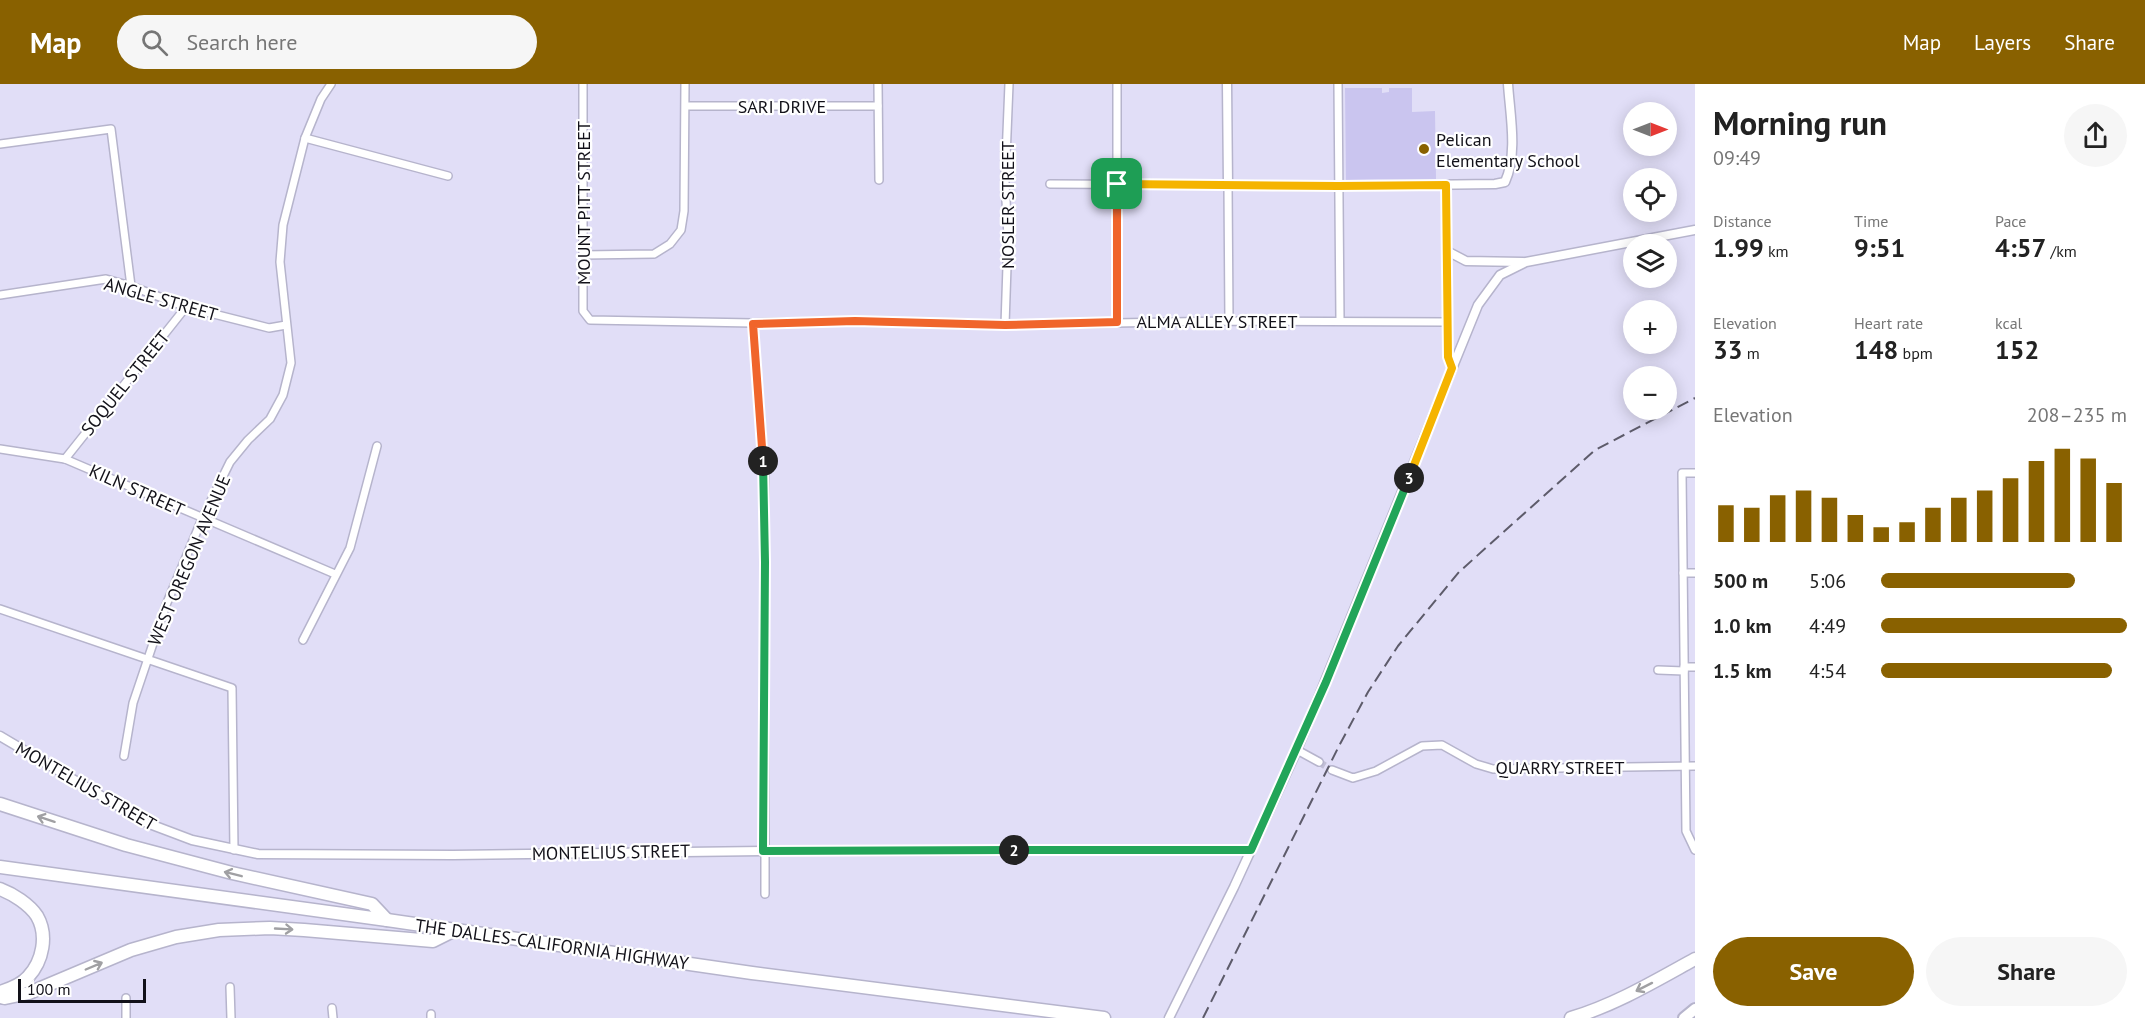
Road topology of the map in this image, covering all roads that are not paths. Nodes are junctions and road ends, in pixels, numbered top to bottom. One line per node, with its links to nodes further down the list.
1 (332, 84): 12 (street, WEST OREGON AVENUE)
2 (582, 84): 23 (street, MOUNT PITT STREET)
3 (685, 84): 10 (street)
4 (878, 84): 11 (street)
5 (1010, 84): 35 (street, NOSLER STREET)
6 (1117, 84): 17 (street)
7 (1227, 84): 18 (street)
8 (1338, 84): 20 (street)
9 (1508, 84): 19 (street)
10 (686, 106): 11 (street, SARI DRIVE); 23 (street)
11 (878, 106): 15 (street)
12 (305, 138): 14 (street); 34 (street, WEST OREGON AVENUE)
13 (0, 144): 25 (street)
14 (448, 176)
15 (879, 180)
16 (1050, 184): 17 (street)
17 (1117, 184): 18 (street); 31 (street)
18 (1228, 185): 20 (street); 30 (street)
19 (1446, 185): 20 (street); 22 (street)
20 (1338, 186): 29 (street)
21 (1695, 230): 24 (street)
22 (1447, 250): 24 (street); 32 (street)
23 (583, 255): 28 (street, MOUNT PITT STREET)
24 (1526, 262): 36 (street)
25 (131, 286): 26 (street, ANGLE STREET); 27 (street, ANGLE STREET)
26 (0, 296)
27 (186, 307): 34 (street, ANGLE STREET); 39 (street, SOQUEL STREET)
28 (590, 320): 33 (street, ALMA ALLEY STREET)
29 (1340, 320): 30 (street, ALMA ALLEY STREET); 32 (street, ALMA ALLEY STREET)
30 (1229, 321): 31 (street, ALMA ALLEY STREET)
31 (1117, 322): 35 (street, ALMA ALLEY STREET)
32 (1447, 322): 36 (street)
33 (753, 324): 35 (street, ALMA ALLEY STREET); 62 (street)
34 (286, 325): 41 (street, WEST OREGON AVENUE)
35 (1005, 325)
36 (1452, 368): 52 (street)
37 (377, 446): 44 (street)
38 (0, 449): 39 (street, KILN STREET)
39 (65, 459): 41 (street, KILN STREET)
40 (1695, 473): 42 (street)
41 (202, 519): 44 (street, KILN STREET); 47 (street, WEST OREGON AVENUE)
42 (1683, 573): 43 (street); 49 (street)
43 (1695, 573)
44 (335, 574): 46 (street)
45 (0, 609): 47 (street)
46 (303, 640)
47 (147, 660): 53 (street, WEST OREGON AVENUE); 59 (street)
48 (1695, 667): 49 (street)
49 (1684, 669): 50 (street); 55 (street)
50 (1658, 670)
51 (0, 736): 59 (street, MONTELIUS STREET)
52 (1297, 750): 54 (street); 60 (street)
53 (124, 756)
54 (1319, 762)
55 (1685, 766): 56 (street, QUARRY STREET); 57 (street, QUARRY STREET); 61 (street)
56 (1695, 766)
57 (1332, 770)
58 (0, 804): 66 (highway, one-way to 58)
59 (234, 850): 62 (street, MONTELIUS STREET)
60 (1251, 850): 62 (street, MONTELIUS STREET); 79 (street)
61 (1695, 850)
62 (763, 851): 65 (street)
63 (0, 867): 66 (highway, THE DALLES-CALIFORNIA HIGHWAY)
64 (0, 889): 70 (highway)
65 (765, 894)
66 (387, 920): 67 (highway, THE DALLES-CALIFORNIA HIGHWAY)
67 (455, 930): 71 (highway, one-way to 67); 78 (highway, THE DALLES-CALIFORNIA HIGHWAY)
68 (1695, 959): 80 (highway, one-way to 80)
69 (230, 987): 76 (street)
70 (0, 992)
71 (0, 997)
72 (126, 998): 75 (street)
73 (332, 1008): 77 (street)
74 (1695, 1009): 81 (main road)
75 (126, 1018)
76 (231, 1018)
77 (333, 1018)
78 (1104, 1018)
79 (1169, 1018)
80 (1571, 1018)
81 (1684, 1018)

